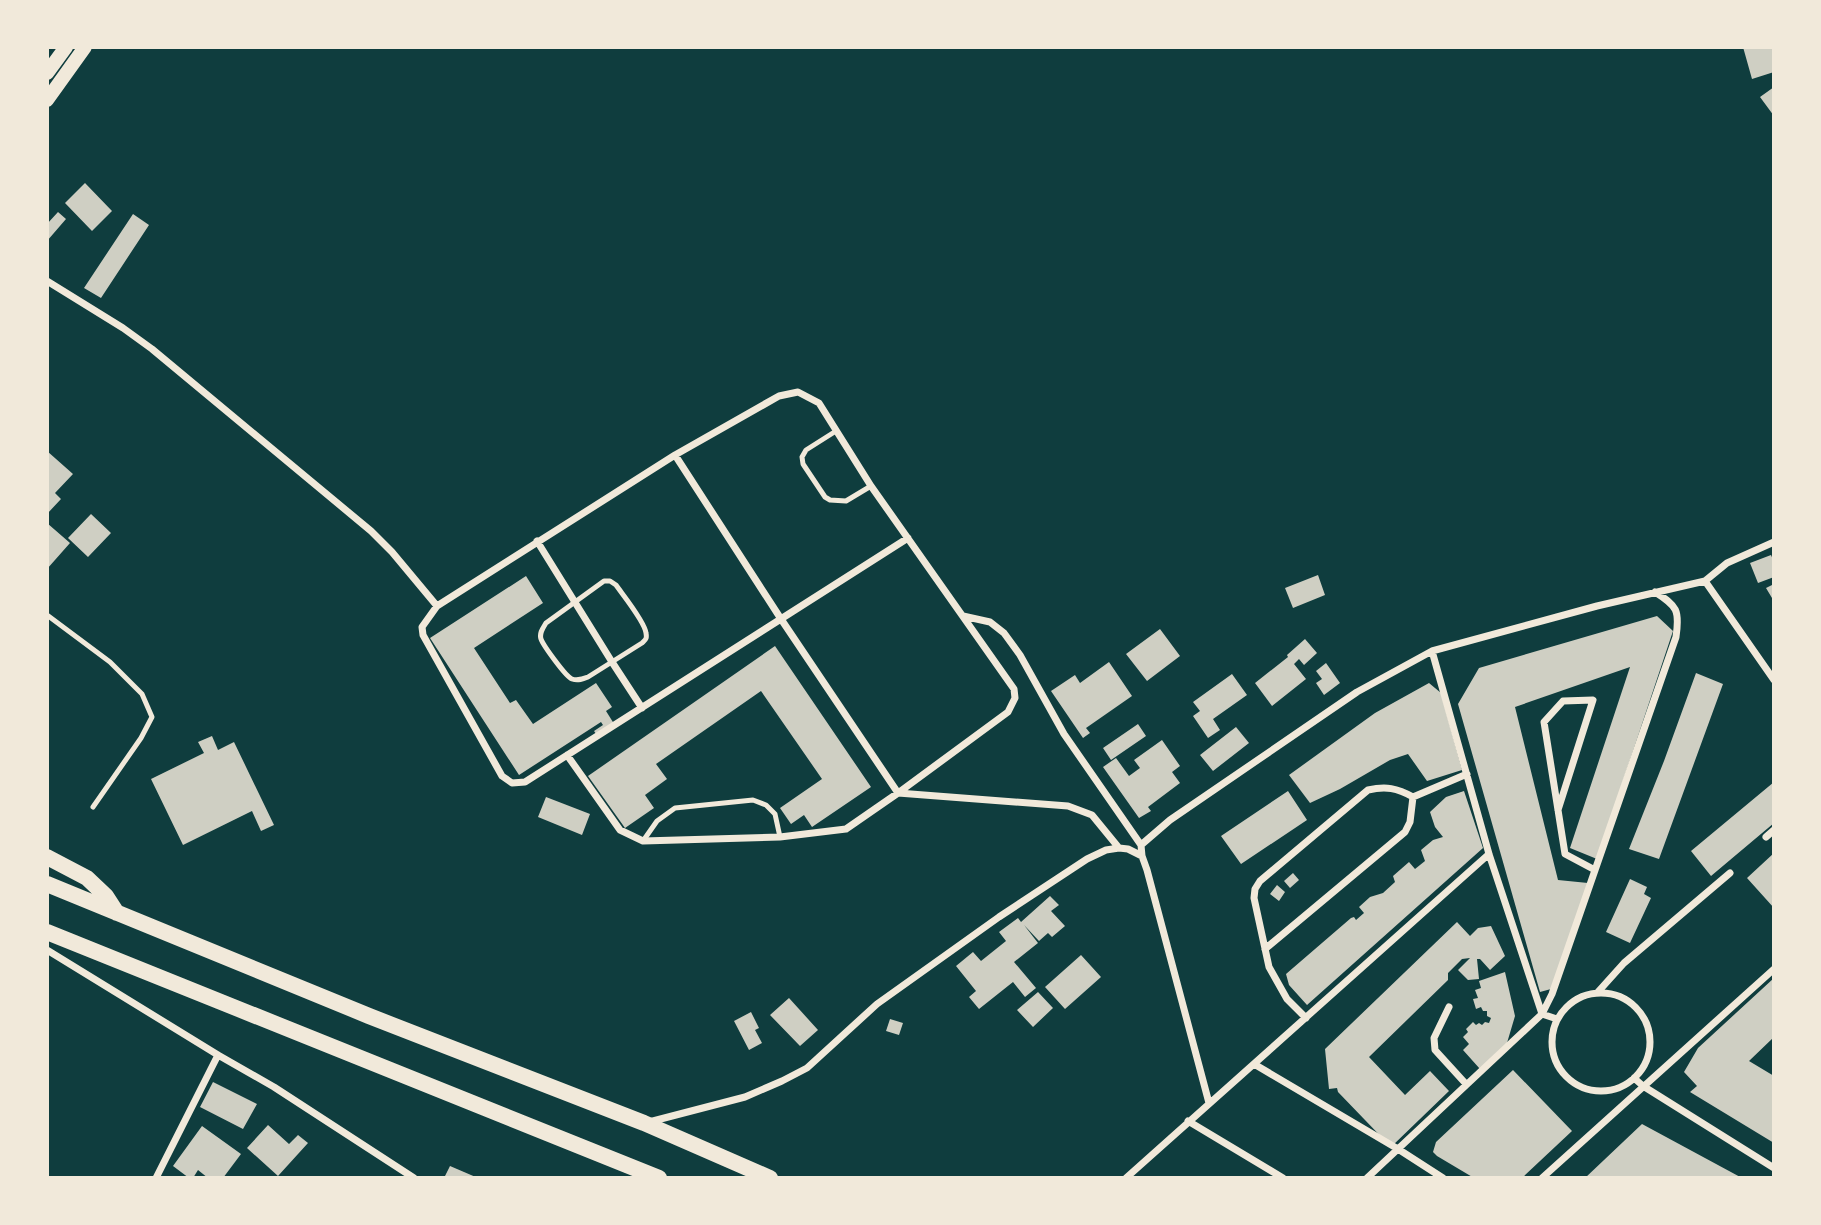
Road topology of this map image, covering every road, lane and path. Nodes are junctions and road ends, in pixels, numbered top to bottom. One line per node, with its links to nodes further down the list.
1 (66, 47): 3 (main road)
2 (85, 47): 4 (main road)
3 (47, 73)
4 (47, 100)
5 (47, 281): 15 (street)
6 (836, 431): 7 (street); 8 (street); 8 (lane)
7 (675, 455): 10 (street); 18 (street)
8 (871, 486): 9 (street)
9 (908, 538): 17 (street); 18 (street)
10 (537, 541): 14 (street); 15 (street)
11 (1774, 542): 12 (street)
12 (1705, 581): 13 (street); 21 (street)
13 (1654, 592): 19 (street); 38 (street)
14 (574, 602): 20 (street); 20 (lane); 20 (lane)
15 (437, 606): 23 (street)
16 (47, 615): 27 (lane)
17 (963, 616): 25 (street); 33 (street)
18 (781, 619): 22 (street); 25 (street)
19 (1432, 652): 24 (street); 33 (street)
20 (611, 662): 22 (street)
21 (1774, 680)
22 (642, 708): 23 (street)
23 (567, 755): 32 (street)
24 (1466, 774): 26 (street); 35 (street)
25 (898, 793): 30 (street); 34 (street)
26 (1413, 797): 43 (street); 43 (street)
27 (93, 807)
28 (1558, 810): 28 (street); 38 (street)
29 (1774, 830): 31 (street)
30 (780, 837): 32 (street); 32 (lane)
31 (1766, 837)
32 (643, 841)
33 (1141, 845): 36 (street)
34 (1119, 848): 36 (street); 58 (street)
35 (1489, 854): 48 (street); 49 (street)
36 (1142, 856): 56 (street)
37 (47, 857): 41 (highway)
38 (1595, 870): 48 (street)
39 (1730, 873): 46 (street)
40 (47, 884): 41 (highway)
41 (117, 913): 58 (highway)
42 (47, 932): 63 (highway)
43 (1265, 949): 49 (street)
44 (47, 950): 51 (street)
45 (1774, 969): 55 (street)
46 (1597, 993): 50 (street); 53 (street)
47 (1449, 1007): 54 (street)
48 (1542, 1014): 50 (street); 54 (street)
49 (1306, 1018): 52 (street)
50 (1557, 1019): 53 (street)
51 (218, 1055): 61 (street); 62 (street)
52 (1254, 1065): 56 (street); 59 (street)
53 (1634, 1078): 55 (street)
54 (1466, 1084): 59 (street)
55 (1643, 1086): 60 (street); 69 (street)
56 (1209, 1103): 57 (street)
57 (1188, 1121): 65 (street); 66 (street)
58 (644, 1124): 64 (highway)
59 (1398, 1149): 67 (street); 68 (street)
60 (1774, 1168)
61 (156, 1178)
62 (414, 1178)
63 (659, 1178)
64 (770, 1178)
65 (1126, 1178)
66 (1283, 1178)
67 (1367, 1178)
68 (1443, 1178)
69 (1542, 1178)

